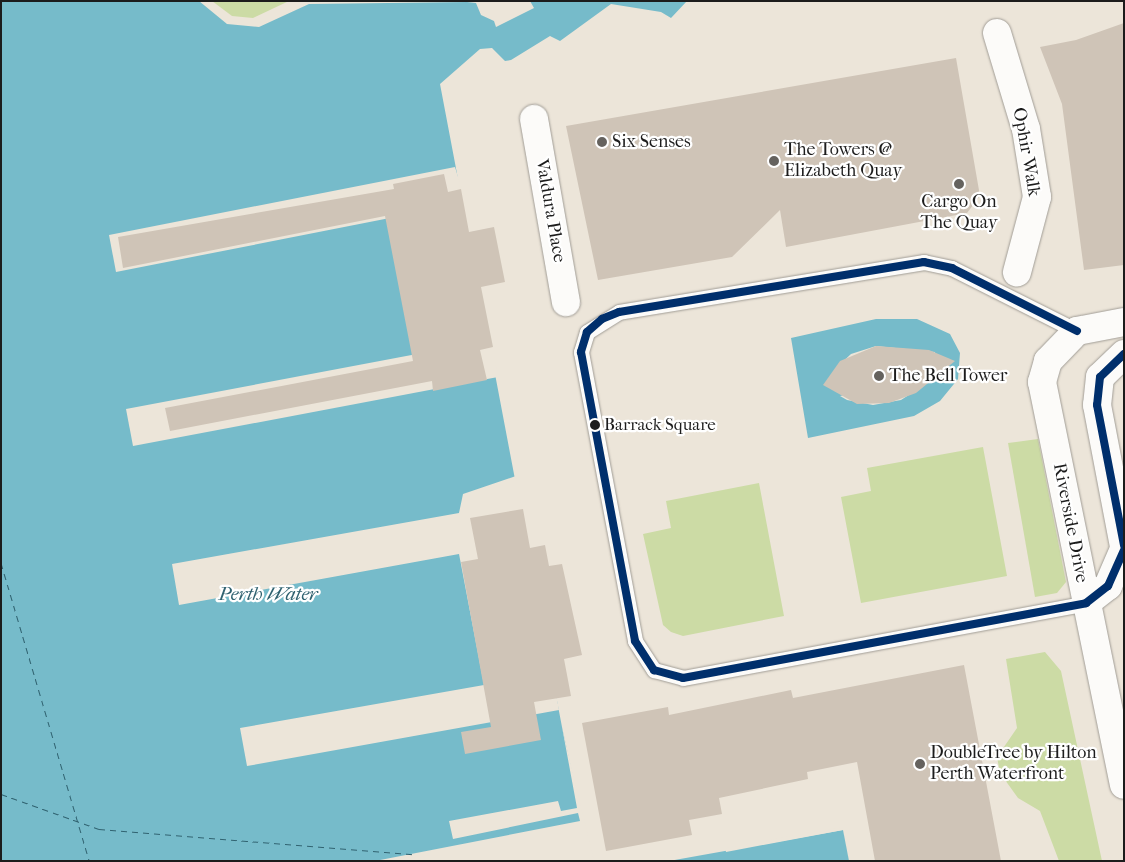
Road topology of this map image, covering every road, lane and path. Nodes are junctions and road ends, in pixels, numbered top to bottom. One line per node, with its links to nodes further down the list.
1 (997, 33): 3 (main road, Ophir Walk)
2 (534, 120): 4 (main road, Valdura Place)
3 (1017, 272)
4 (566, 302)
5 (1124, 322): 6 (main road)
6 (1077, 331): 9 (main road, Riverside Drive); 9 (lane)
7 (1124, 354): 8 (main road)
8 (1124, 548): 9 (main road)
9 (1086, 603): 10 (main road, Riverside Drive)
10 (1124, 785)

